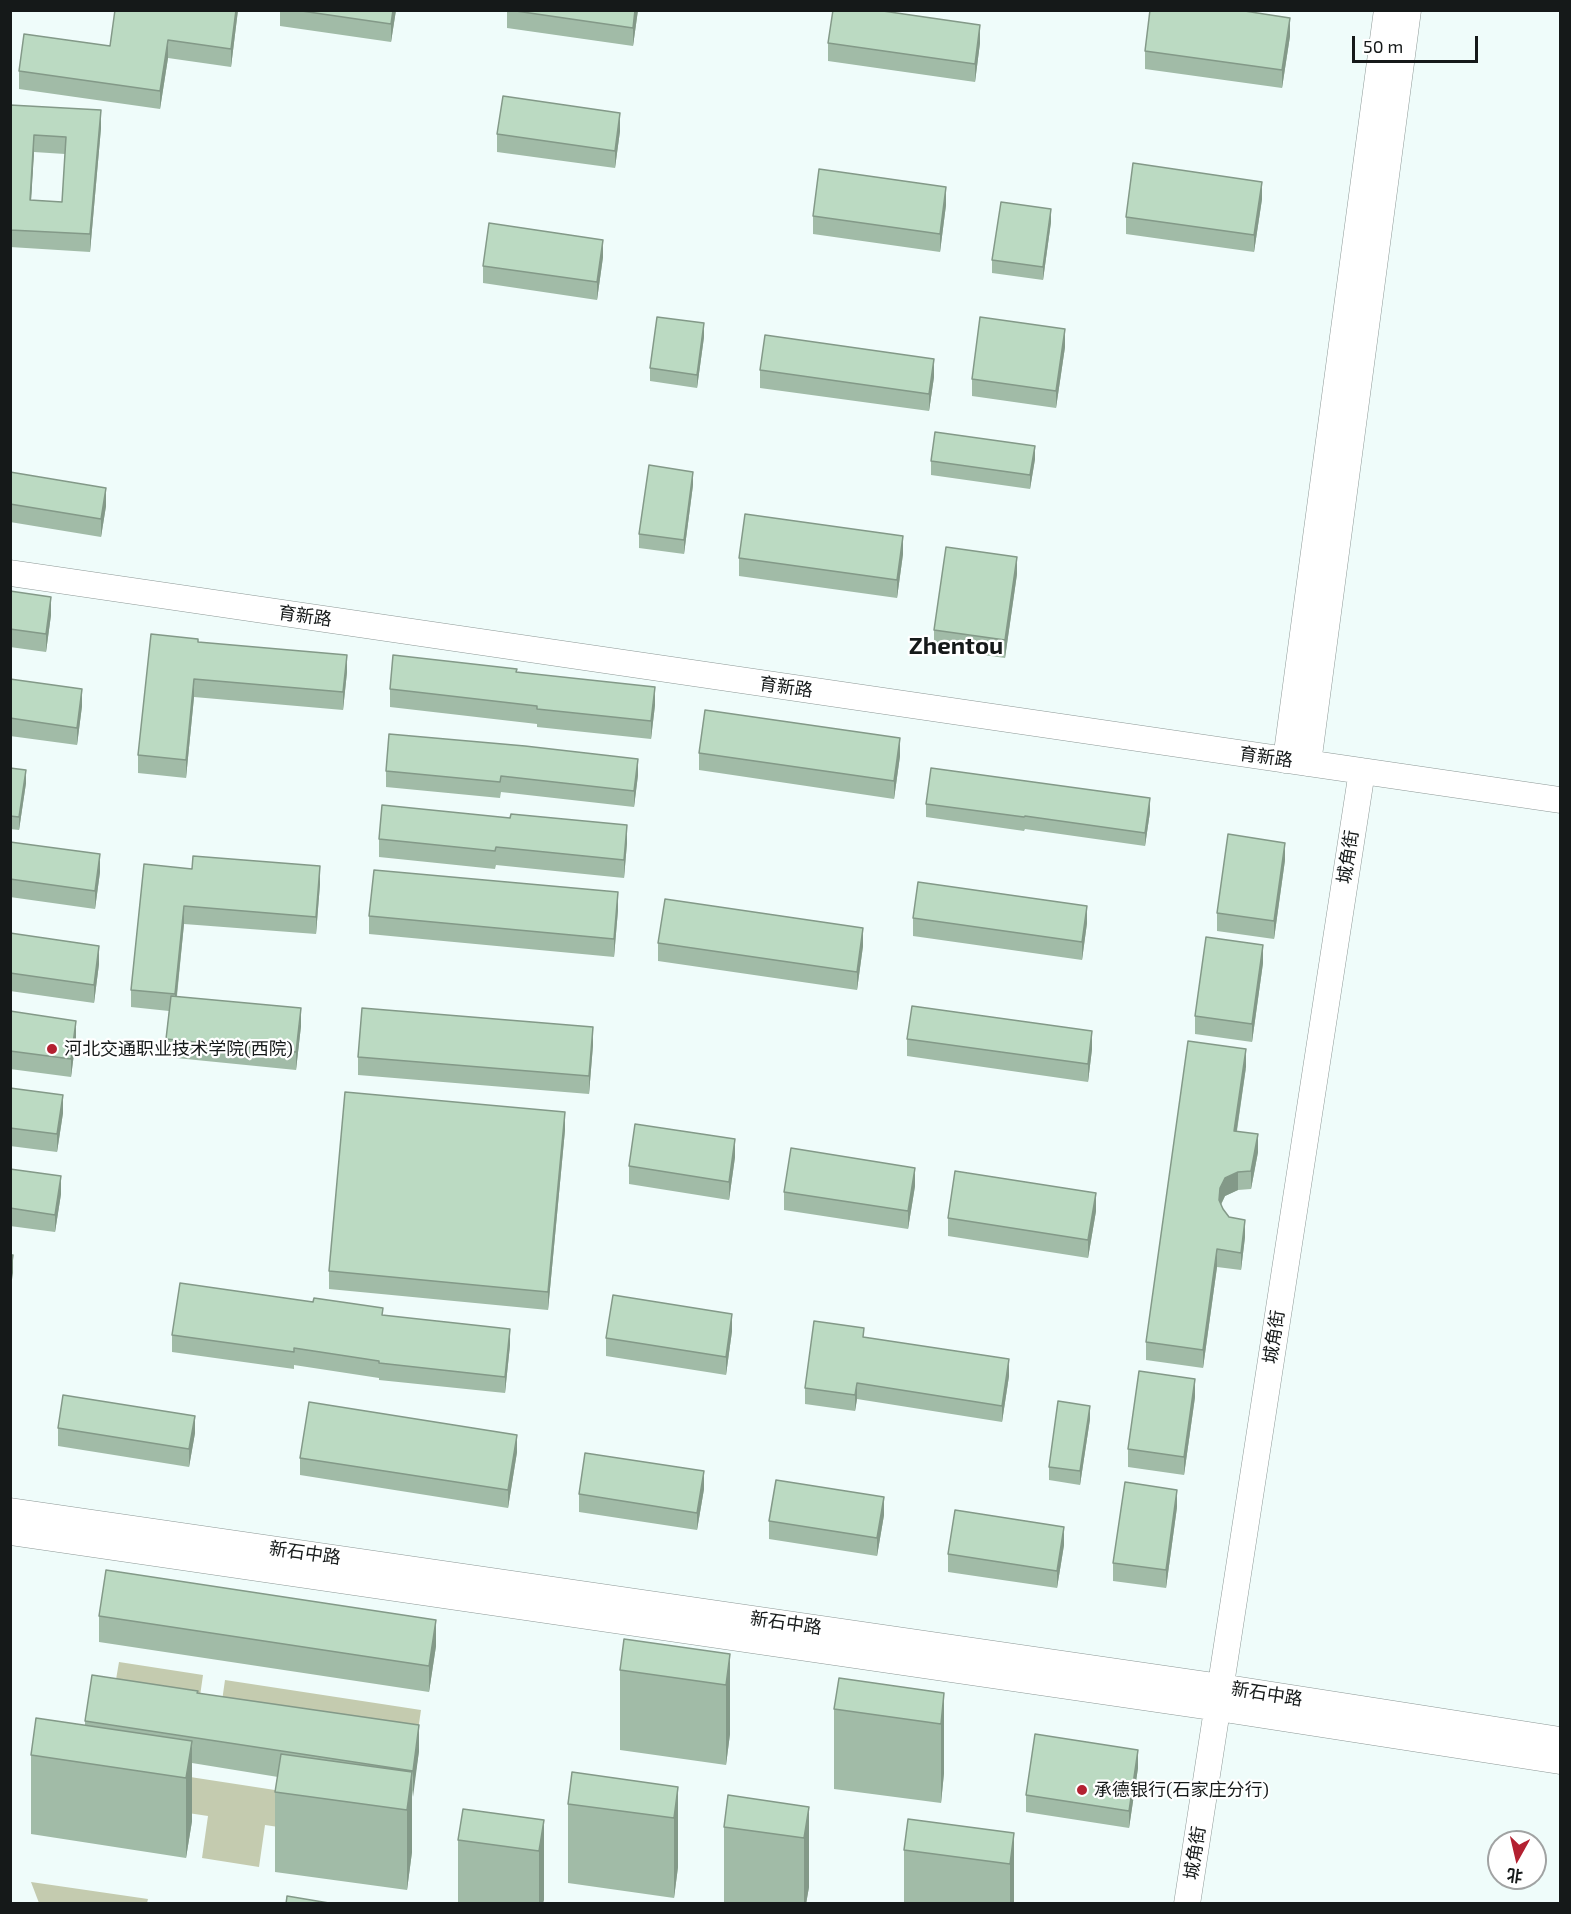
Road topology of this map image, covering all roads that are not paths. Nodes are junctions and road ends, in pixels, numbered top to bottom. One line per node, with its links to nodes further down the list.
1 (1387, 10): 4 (street)
2 (1408, 10): 4 (street)
3 (10, 573): 4 (street, 育新路)
4 (1297, 761): 5 (street, 育新路)
5 (1362, 771): 6 (street, 育新路); 9 (street, 城角街)
6 (1560, 800)
7 (10, 1510): 9 (street, 新石中路)
8 (10, 1532): 9 (street, 新石中路)
9 (1219, 1697): 10 (street, 新石中路); 11 (street, 新石中路); 12 (street, 城角街)
10 (1560, 1740)
11 (1560, 1761)
12 (1187, 1904)

